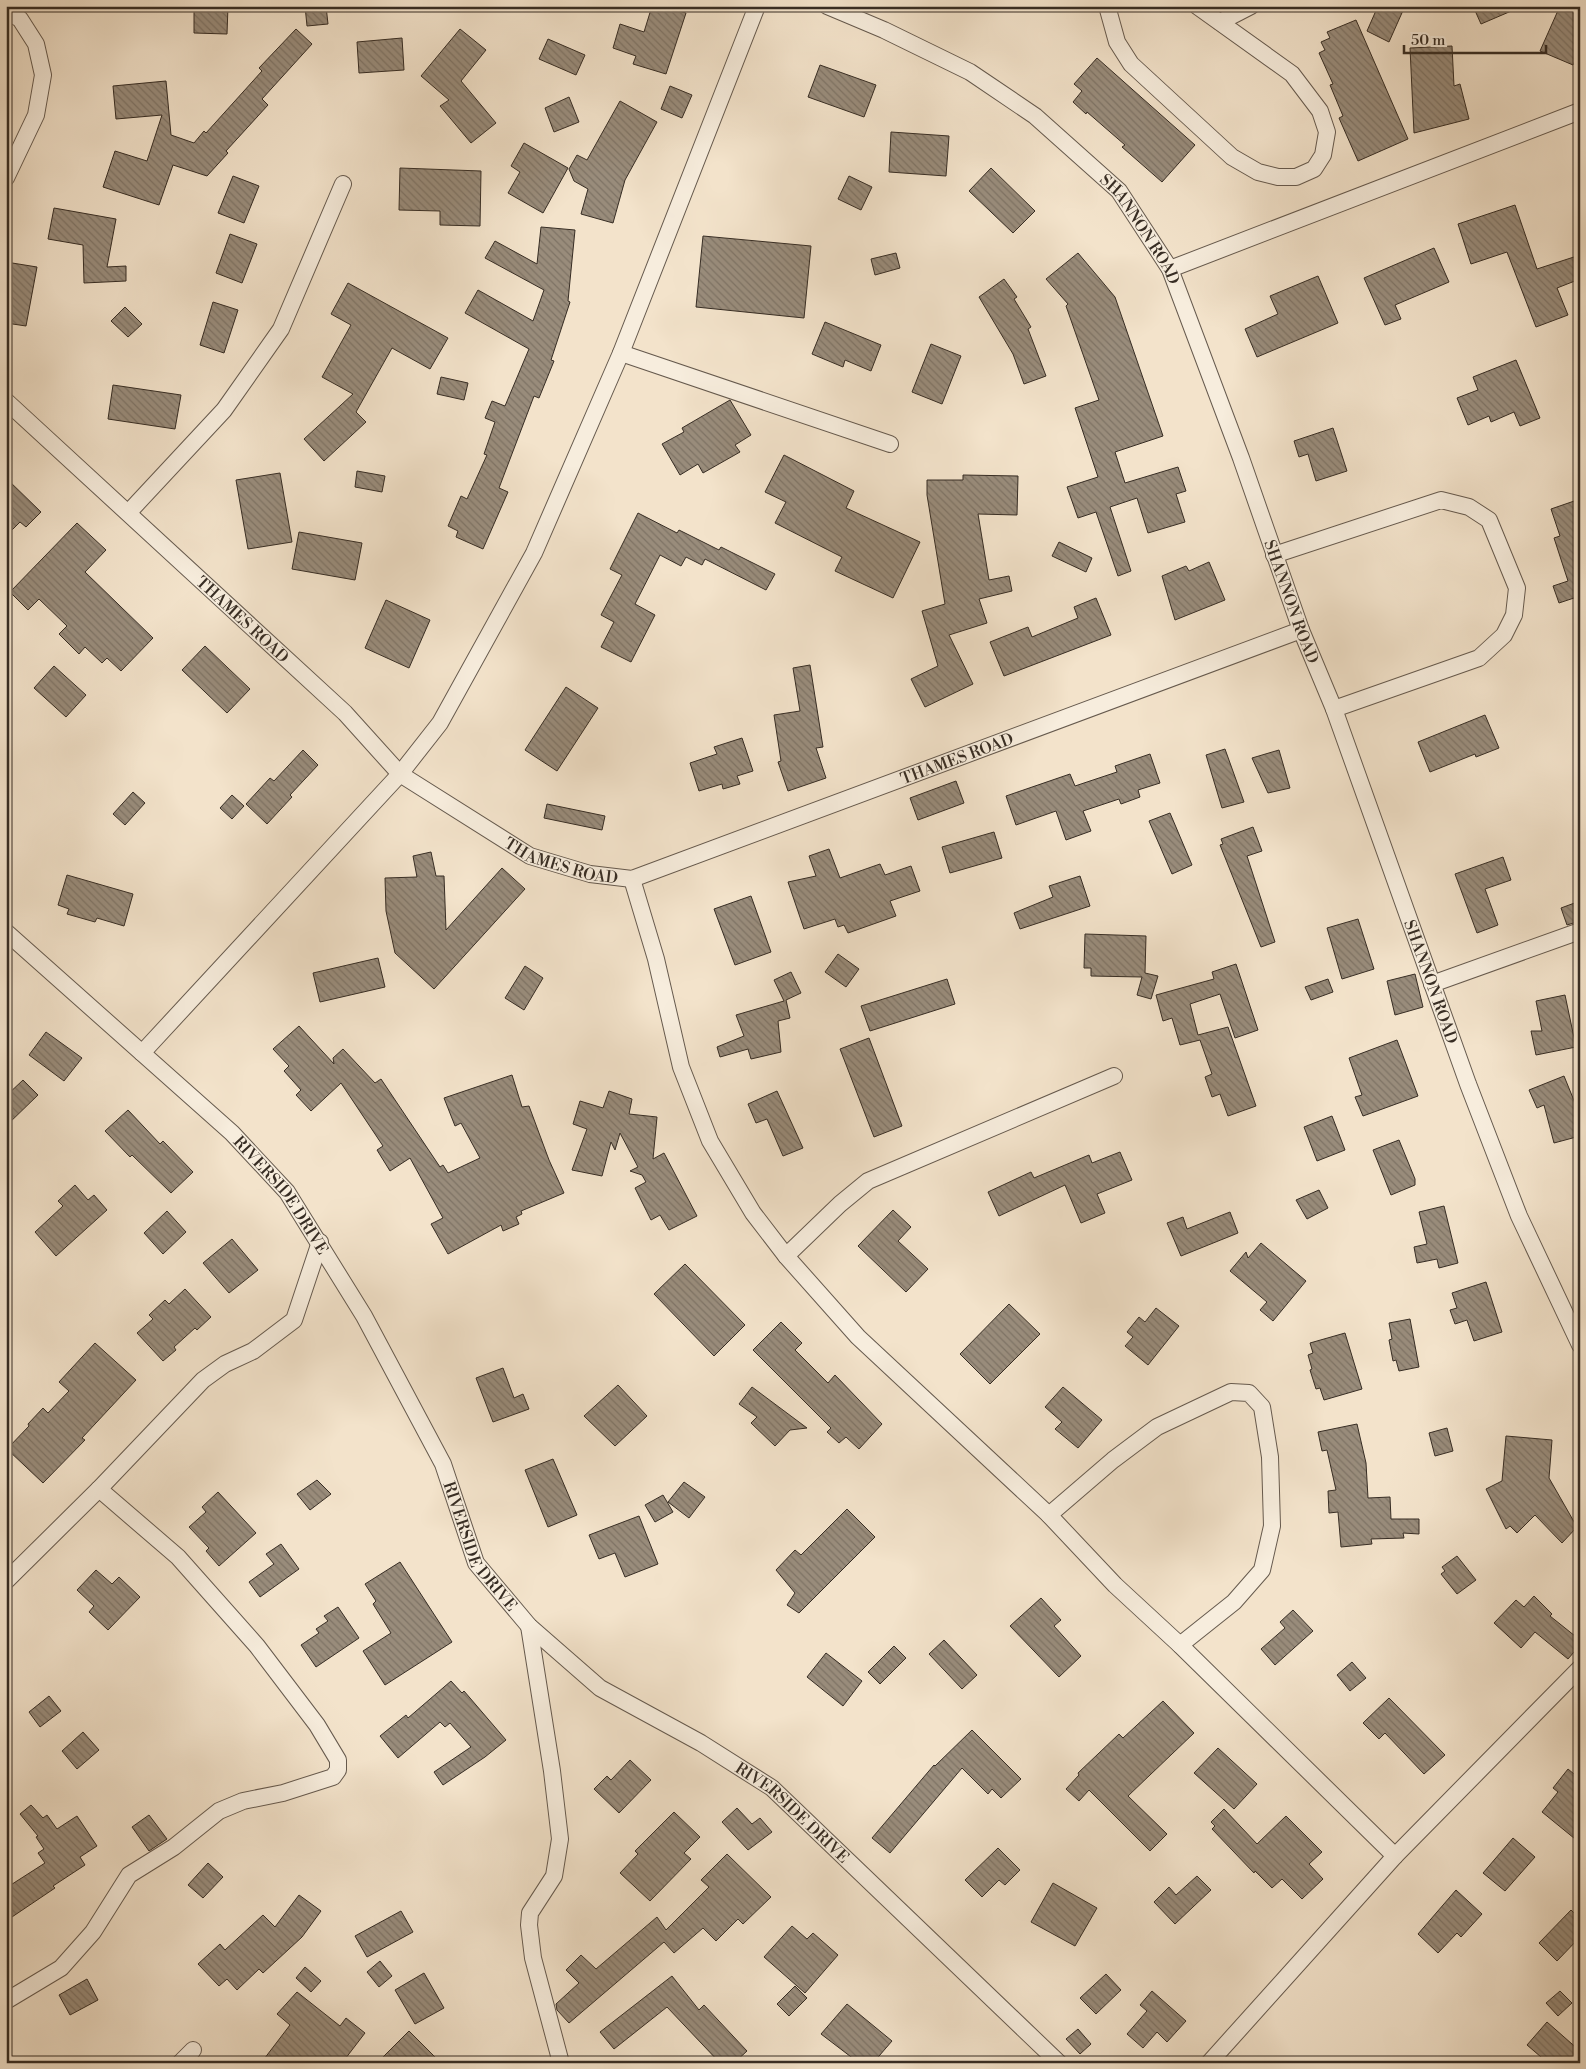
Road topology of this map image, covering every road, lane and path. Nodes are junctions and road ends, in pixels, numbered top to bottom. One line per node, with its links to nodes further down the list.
1 (757, 6): 12 (street)
2 (827, 6): 11 (street, SHANNON ROAD)
3 (1107, 6): 7 (street)
4 (1197, 6): 7 (street)
5 (1252, 6): 7 (street)
6 (6, 12): 9 (street)
7 (1220, 22)
8 (1580, 111): 11 (street)
9 (6, 178)
10 (343, 184): 15 (street)
11 (1170, 269): 16 (street, SHANNON ROAD)
12 (621, 353): 14 (street); 19 (street)
13 (6, 401): 15 (street, THAMES ROAD)
14 (890, 444)
15 (129, 512): 19 (street, THAMES ROAD)
16 (1274, 555): 17 (street, SHANNON ROAD); 18 (street)
17 (1301, 630): 18 (street, SHANNON ROAD); 20 (street, THAMES ROAD)
18 (1334, 709): 23 (street, SHANNON ROAD)
19 (400, 774): 20 (street, THAMES ROAD); 24 (street)
20 (632, 879): 27 (street)
21 (1580, 931): 23 (street)
22 (6, 932): 24 (street, RIVERSIDE DRIVE)
23 (1432, 984): 28 (street, SHANNON ROAD)
24 (142, 1053): 26 (street, RIVERSIDE DRIVE)
25 (1114, 1076): 27 (street)
26 (320, 1242): 29 (street); 32 (street, RIVERSIDE DRIVE)
27 (786, 1256): 30 (street)
28 (1580, 1345)
29 (99, 1489): 31 (street); 36 (street)
30 (1049, 1515): 33 (street); 33 (street)
31 (6, 1581)
32 (529, 1626): 39 (street); 40 (street, RIVERSIDE DRIVE)
33 (1180, 1644): 35 (street)
34 (1580, 1668): 35 (street)
35 (1395, 1856): 41 (street)
36 (6, 2001)
37 (192, 2050): 38 (street)
38 (180, 2063)
39 (561, 2063)
40 (1059, 2063)
41 (1208, 2063)

